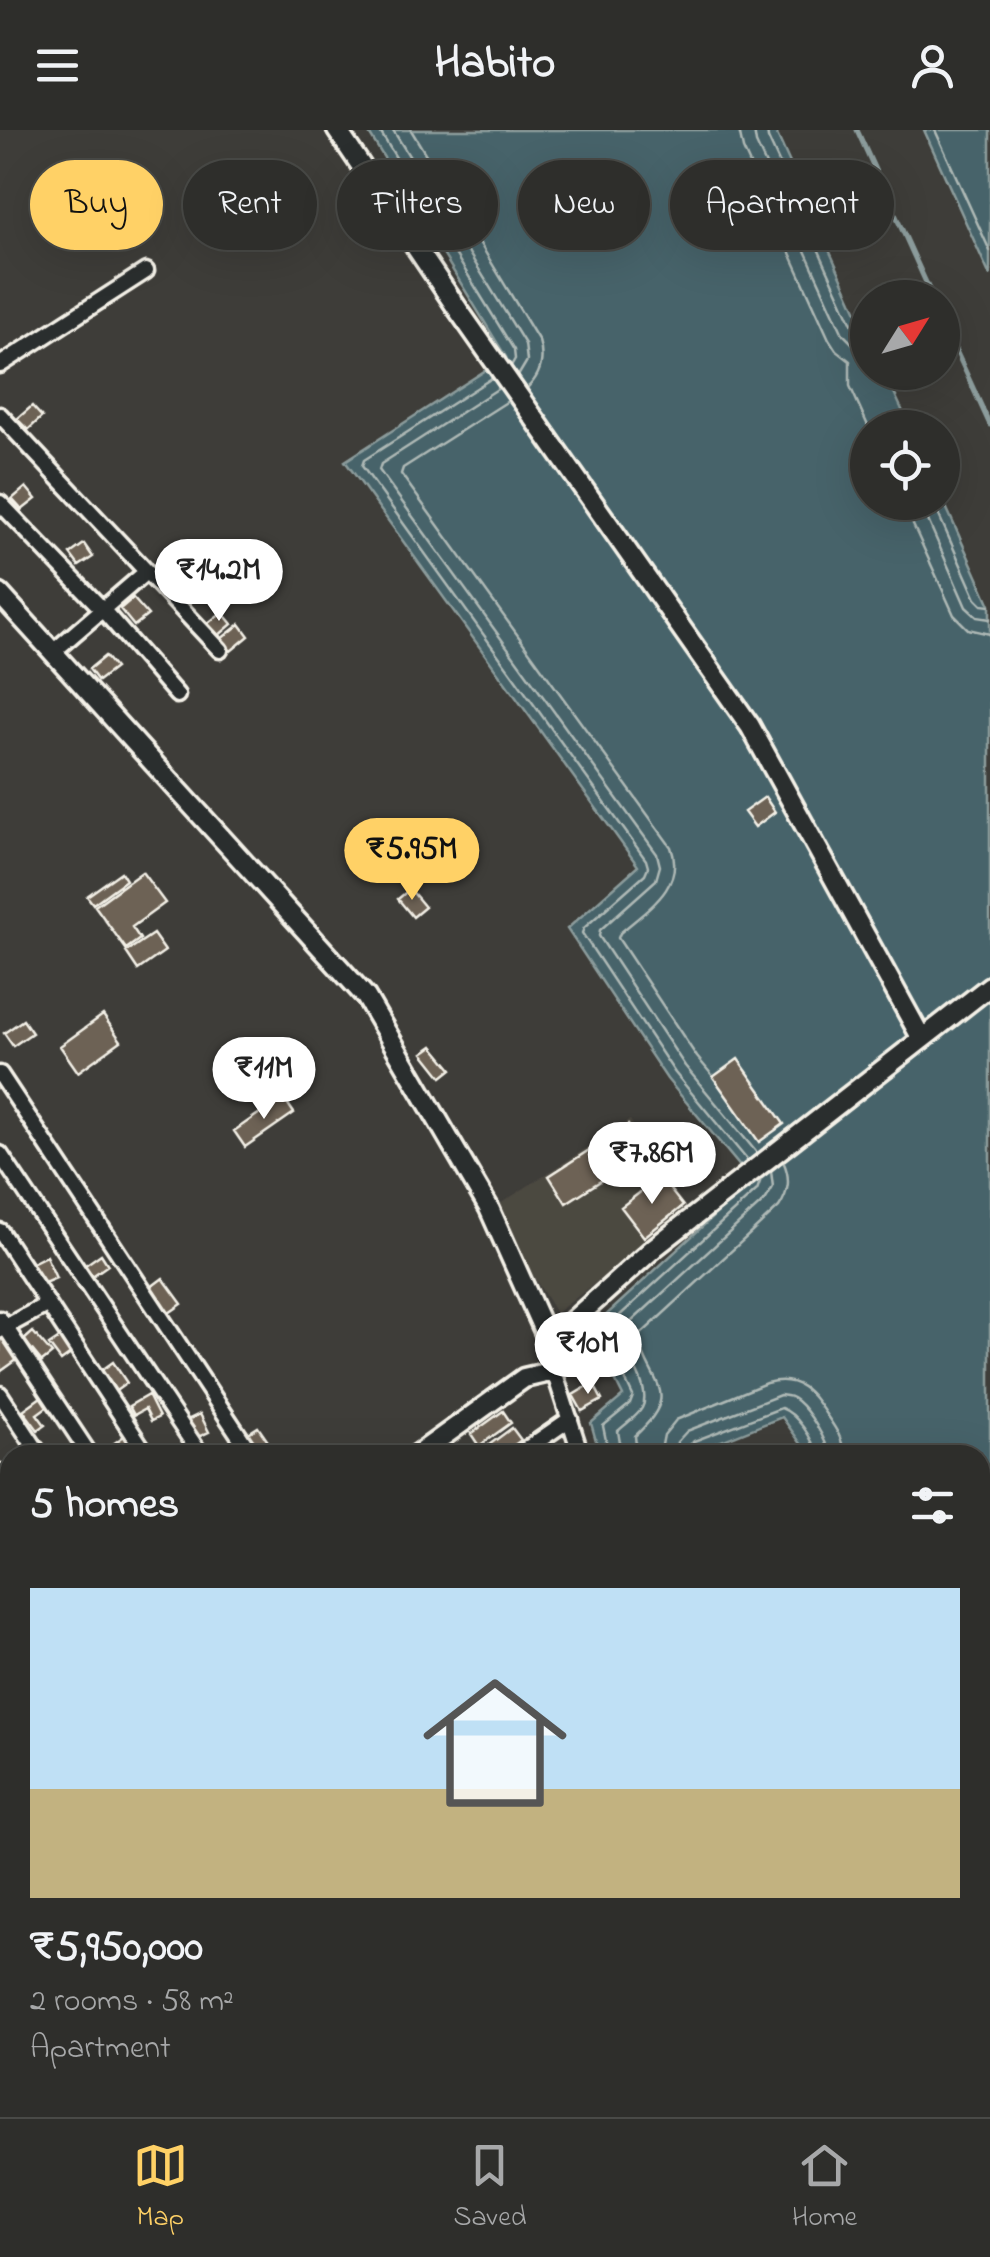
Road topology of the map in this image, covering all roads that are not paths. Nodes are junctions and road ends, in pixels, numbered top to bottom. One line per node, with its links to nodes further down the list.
1 (337, 130): 13 (street)
2 (146, 270): 3 (street)
3 (0, 365)
4 (0, 415): 6 (street)
5 (0, 502): 8 (street)
6 (146, 572): 8 (street); 9 (street)
7 (0, 594): 10 (street)
8 (102, 609): 10 (street); 11 (street)
9 (220, 650)
10 (53, 652): 19 (street)
11 (177, 695)
12 (990, 986): 13 (street)
13 (922, 1039): 19 (street)
14 (0, 1074): 27 (street)
15 (0, 1154): 26 (street)
16 (0, 1231): 17 (street)
17 (48, 1304): 18 (street); 25 (street)
18 (2, 1325): 24 (street)
19 (549, 1342): 20 (street)
20 (554, 1370): 22 (street); 28 (street)
21 (0, 1394): 23 (street)
22 (570, 1419): 29 (street); 30 (street)
23 (33, 1445)
24 (83, 1445)
25 (140, 1445)
26 (193, 1445)
27 (245, 1445)
28 (431, 1445)
29 (532, 1445)
30 (578, 1445)

